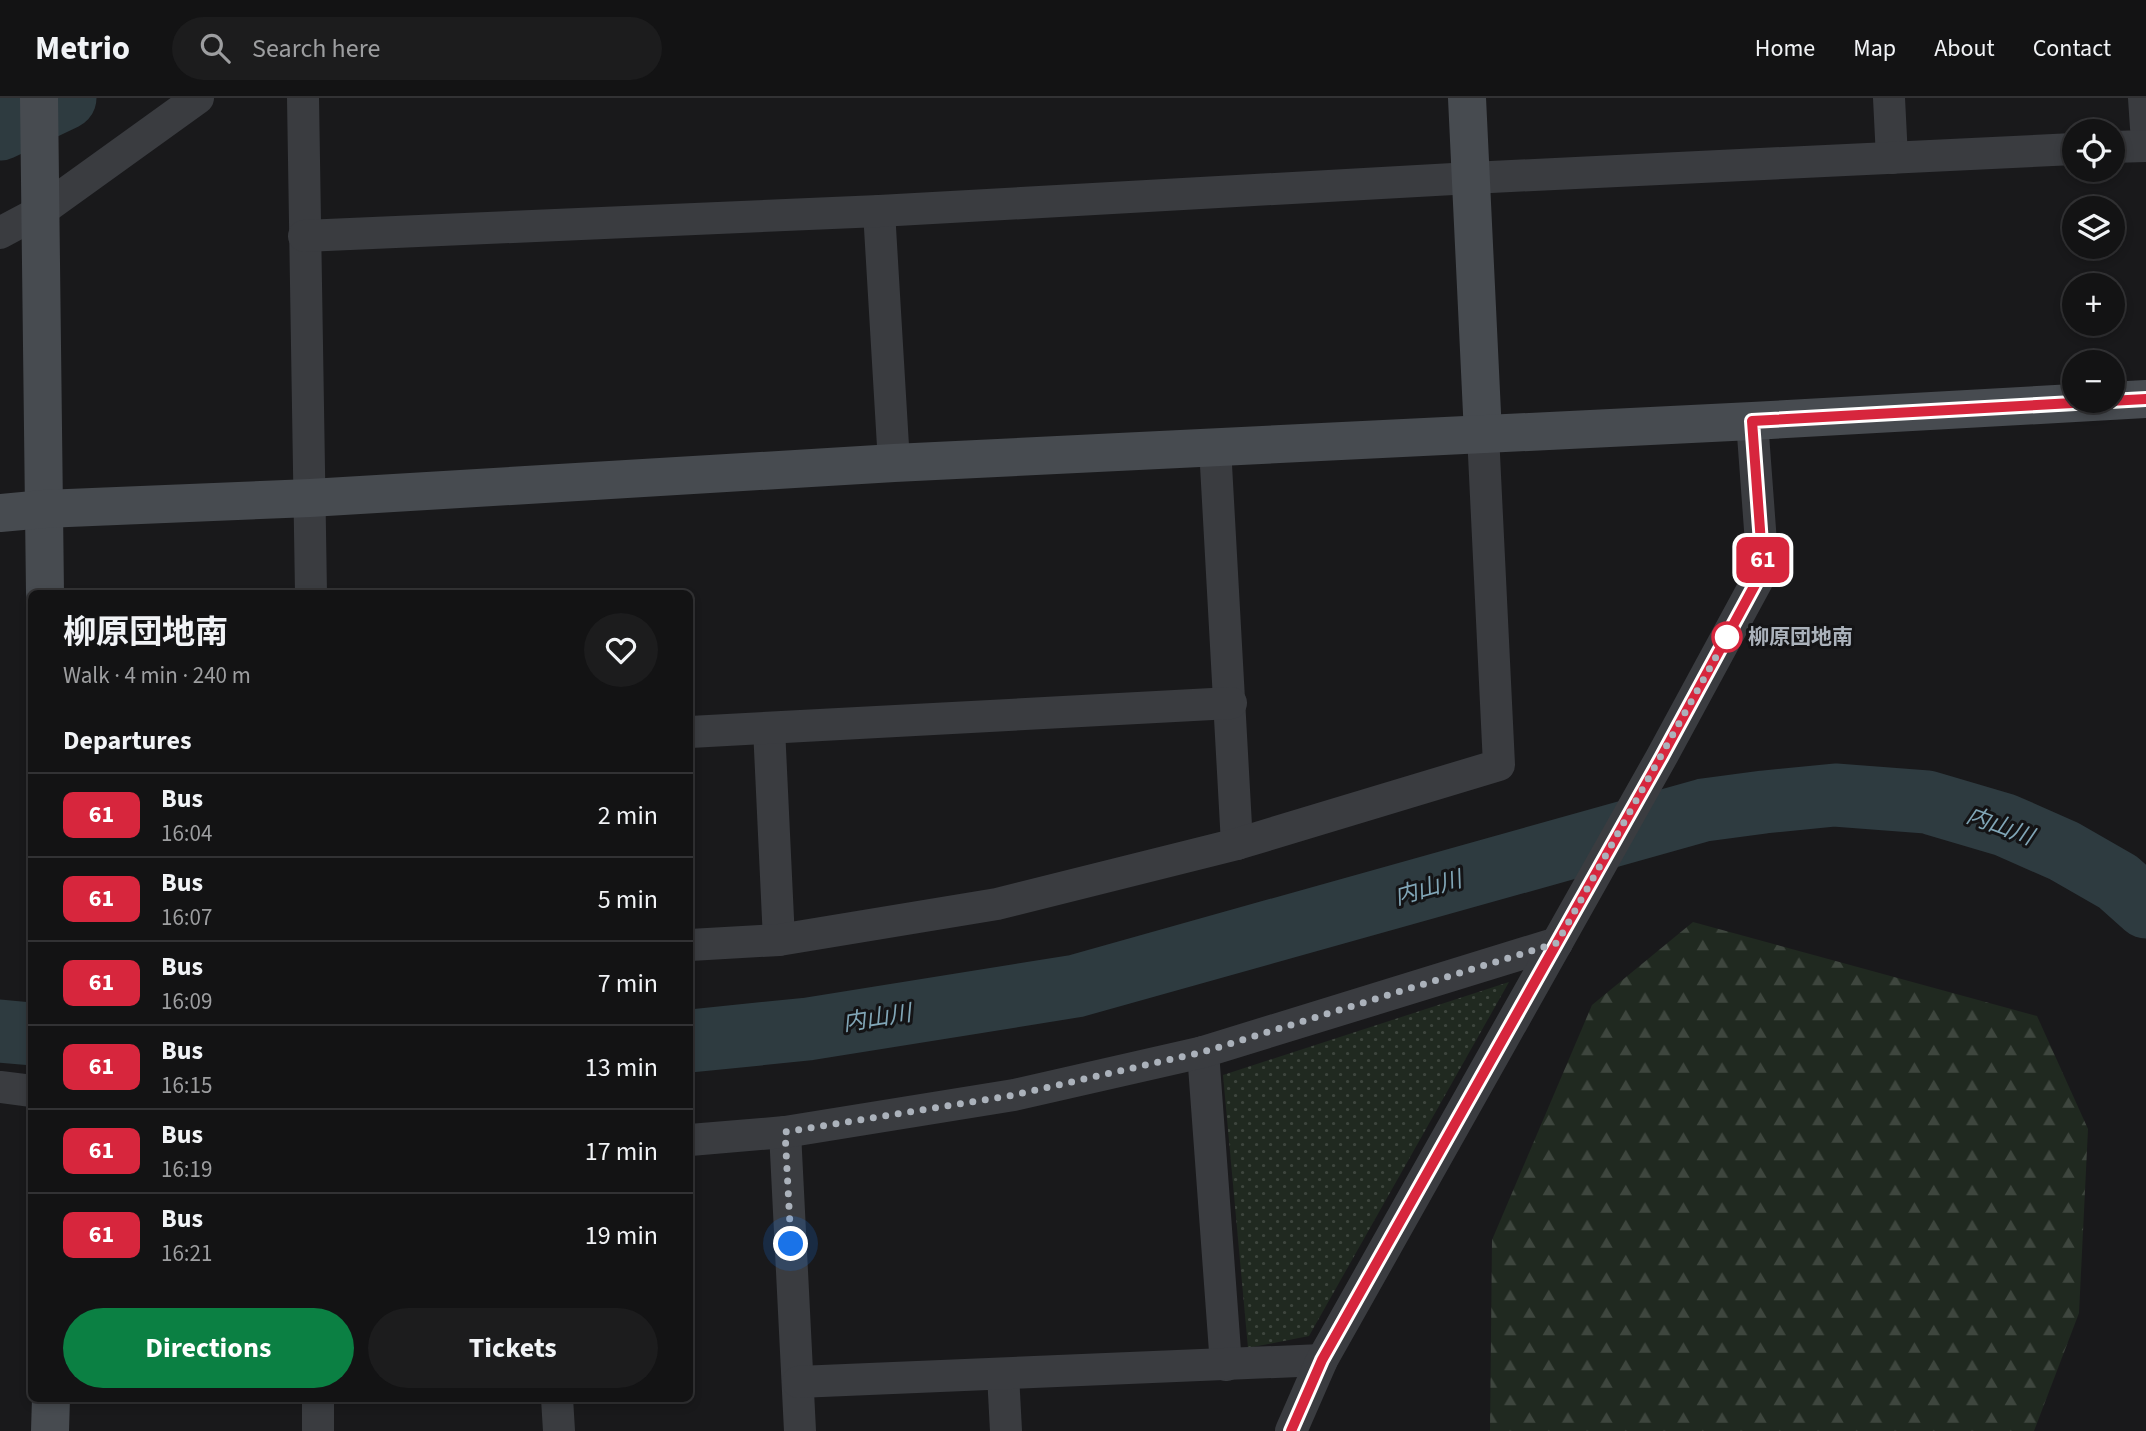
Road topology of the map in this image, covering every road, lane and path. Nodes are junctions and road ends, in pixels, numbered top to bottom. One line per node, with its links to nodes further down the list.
1 (39, 98): 13 (street)
2 (198, 98): 13 (street)
3 (303, 98): 16 (street)
4 (1467, 98): 12 (street)
5 (1889, 98): 11 (street)
6 (2144, 98): 7 (street)
7 (2146, 128)
8 (2146, 146): 9 (street)
9 (2125, 147)
10 (2062, 150): 11 (street)
11 (1892, 158): 12 (street)
12 (1471, 178): 14 (street); 19 (street)
13 (41, 195): 15 (street); 23 (street)
14 (879, 211): 16 (street); 21 (street)
15 (0, 233)
16 (304, 236): 22 (street)
17 (2146, 399): 18 (street)
18 (1752, 421): 19 (street); 32 (street)
19 (1483, 434): 20 (street); 30 (street)
20 (1215, 447): 21 (street); 27 (street)
21 (894, 463): 22 (street)
22 (310, 498): 23 (street); 26 (street)
23 (44, 509): 24 (street); 25 (street)
24 (0, 513)
25 (45, 590)
26 (311, 590)
27 (1231, 703): 28 (street); 30 (street)
28 (769, 728): 29 (street); 31 (street)
29 (693, 732)
30 (1237, 844): 31 (street)
31 (779, 940): 33 (street)
32 (1557, 943): 34 (street); 39 (street)
33 (693, 946)
34 (1203, 1052): 37 (street); 40 (street)
35 (0, 1087): 36 (street)
36 (28, 1090)
37 (785, 1132): 38 (street); 42 (street)
38 (693, 1140)
39 (1322, 1360): 40 (street); 51 (street)
40 (1226, 1364): 41 (street)
41 (1003, 1374): 42 (street); 50 (street)
42 (798, 1382): 49 (street)
43 (51, 1402): 46 (street)
44 (318, 1402): 47 (street)
45 (557, 1402): 48 (street)
46 (50, 1431)
47 (318, 1431)
48 (559, 1431)
49 (800, 1431)
50 (1006, 1431)
51 (1291, 1431)

